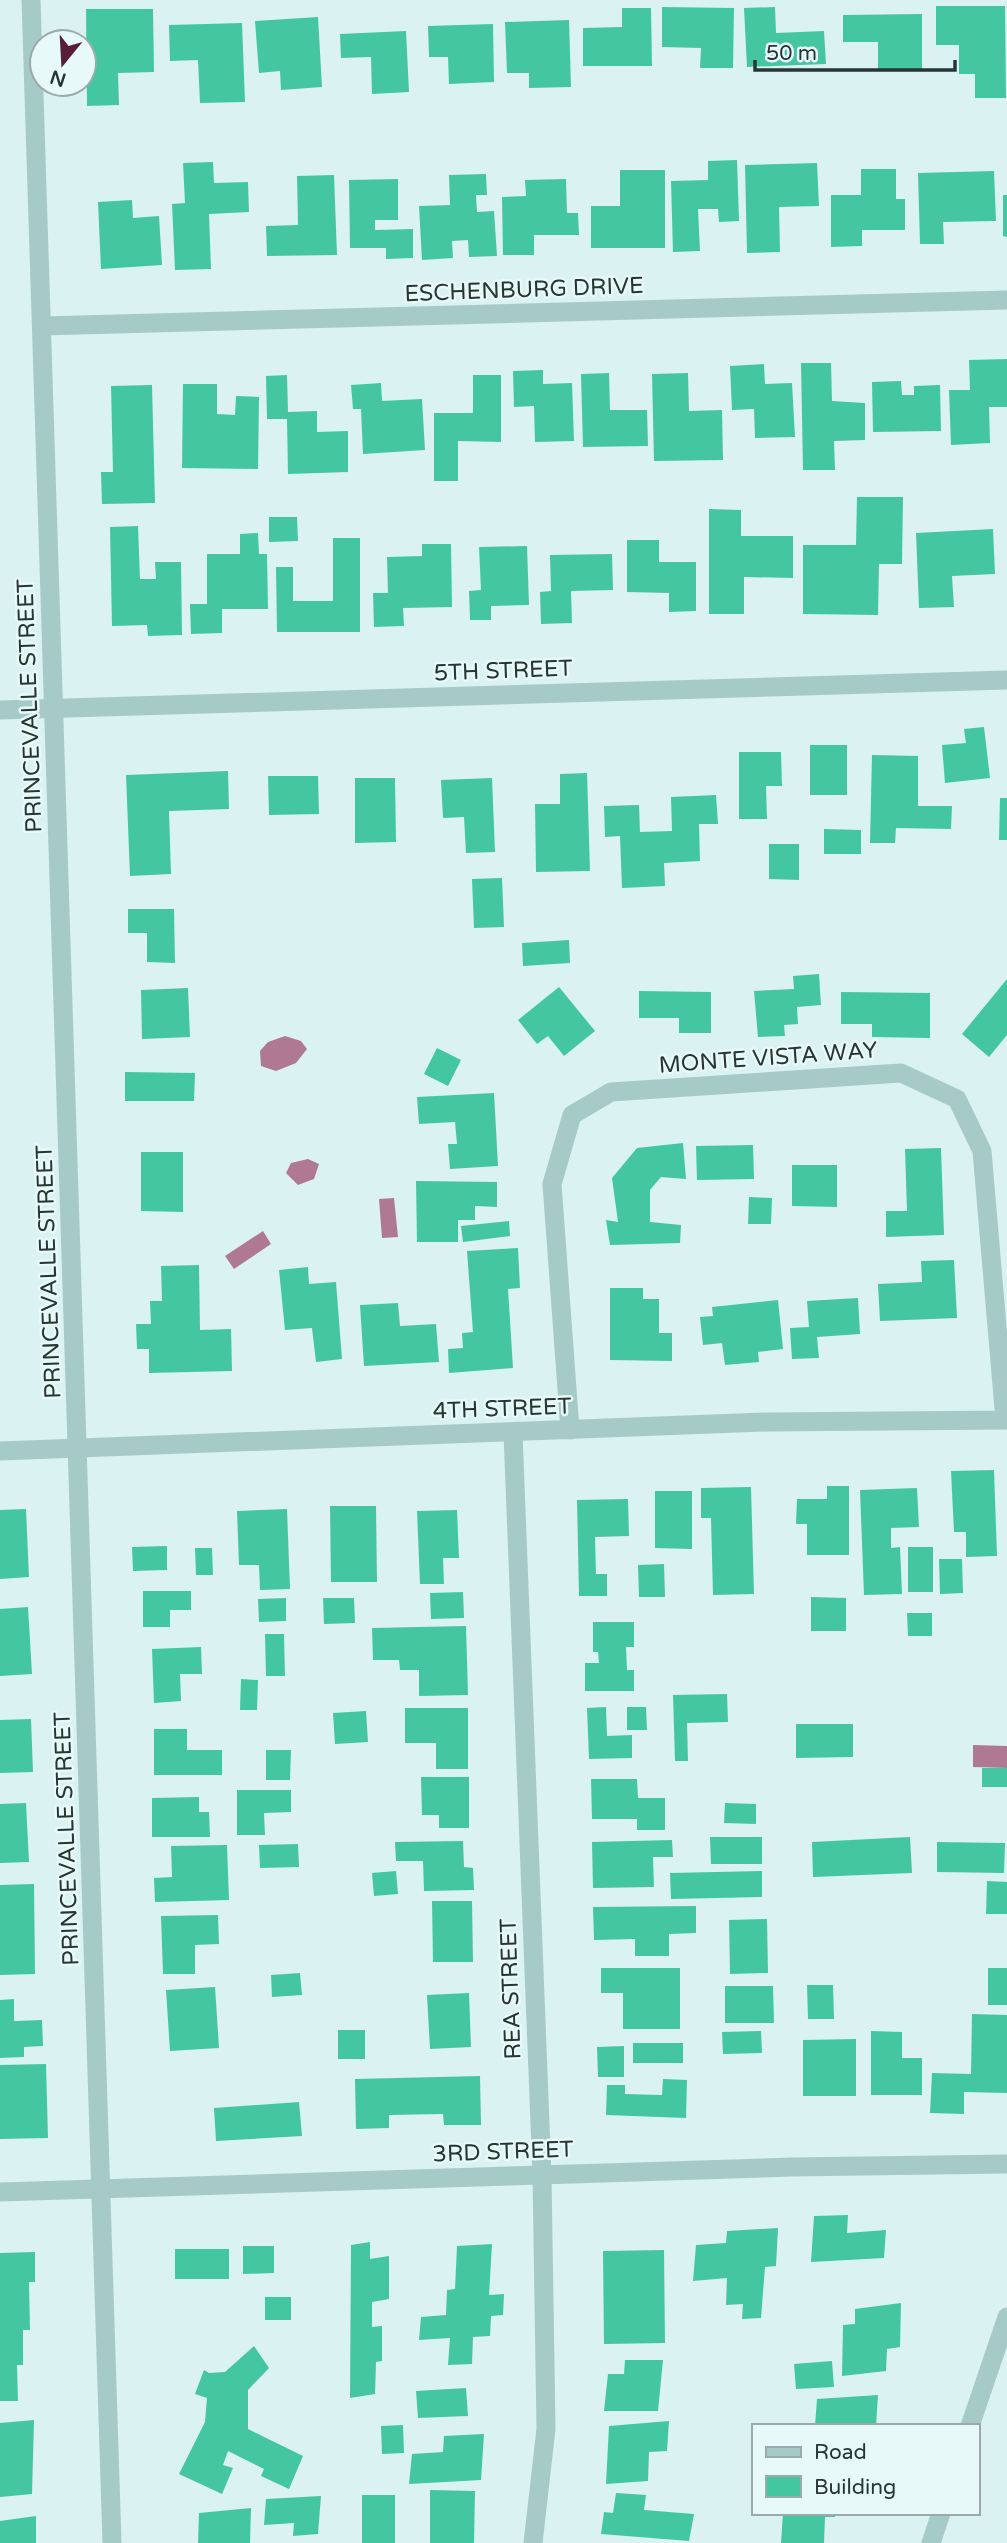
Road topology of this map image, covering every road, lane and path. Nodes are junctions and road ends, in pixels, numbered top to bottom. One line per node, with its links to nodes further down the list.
1 (32, 0): 3 (street, PRINCEVALLE STREET)
2 (1007, 300): 3 (street, ESCHENBURG DRIVE)
3 (42, 326): 5 (street, PRINCEVALLE STREET)
4 (1007, 680): 5 (street, 5TH STREET)
5 (54, 707): 6 (street, 5TH STREET); 10 (street, PRINCEVALLE STREET)
6 (0, 710)
7 (1006, 1420): 8 (street, 4TH STREET); 8 (street, MONTE VISTA WAY)
8 (570, 1430): 9 (street, 4TH STREET)
9 (513, 1433): 10 (street, 4TH STREET); 13 (street, REA STREET)
10 (78, 1449): 11 (street, 4TH STREET); 14 (street, PRINCEVALLE STREET)
11 (0, 1451)
12 (1007, 2164): 13 (street, 3RD STREET)
13 (542, 2175): 14 (street, 3RD STREET); 20 (street, REA STREET)
14 (101, 2188): 15 (street, 3RD STREET); 19 (street, PRINCEVALLE STREET)
15 (0, 2192)
16 (1007, 2317): 17 (street)
17 (971, 2424)
18 (940, 2515): 21 (street)
19 (112, 2543)
20 (533, 2543)
21 (931, 2543)

